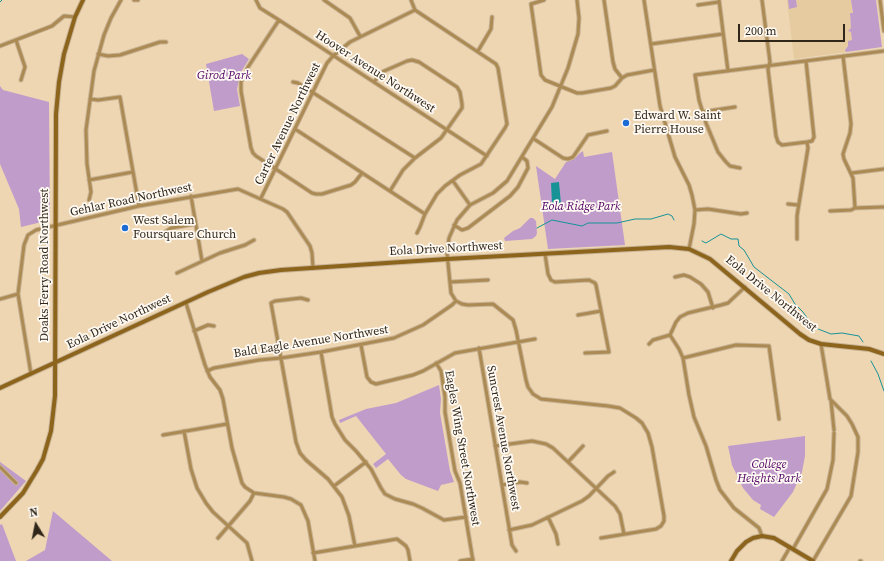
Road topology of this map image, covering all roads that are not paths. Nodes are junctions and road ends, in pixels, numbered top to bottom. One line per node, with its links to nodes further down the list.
1 (83, 0): 17 (main road, Doaks Ferry Road Northwest)
2 (121, 0): 30 (street)
3 (134, 0): 4 (street)
4 (138, 0)
5 (256, 0): 19 (street, Hoover Avenue Northwest)
6 (324, 0): 23 (street)
7 (412, 0): 16 (street)
8 (544, 0): 41 (street)
9 (577, 0): 41 (street)
10 (604, 0): 37 (street)
11 (644, 0): 26 (street)
12 (762, 0): 34 (street)
13 (880, 0): 20 (street)
14 (719, 1): 15 (street); 22 (street)
15 (698, 5)
16 (415, 10): 23 (street, Carter Avenue Northwest); 28 (street)
17 (75, 17): 24 (street); 77 (main road, Doaks Ferry Road Northwest)
18 (492, 17): 28 (street)
19 (279, 20): 31 (street, Hoover Avenue Northwest); 55 (street)
20 (883, 22): 21 (street)
21 (884, 31)
22 (723, 34): 26 (street); 36 (street)
23 (360, 36): 31 (street, Carter Avenue Northwest)
24 (16, 40): 27 (street); 38 (street)
25 (166, 42): 30 (street)
26 (651, 44): 35 (street)
27 (0, 46)
28 (478, 51): 51 (street)
29 (884, 51): 32 (street)
30 (98, 54): 43 (street)
31 (333, 56): 40 (street, Hoover Avenue Northwest); 42 (street, Carter Avenue Northwest)
32 (843, 56): 33 (street); 59 (street)
33 (806, 61): 34 (street); 50 (street)
34 (769, 65): 36 (street); 50 (street)
35 (654, 70): 37 (street); 72 (street)
36 (728, 71): 45 (street)
37 (622, 78): 41 (street)
38 (21, 80)
39 (293, 82): 42 (street)
40 (374, 82): 47 (street, Hoover Avenue Northwest); 47 (street)
41 (561, 87): 49 (street)
42 (312, 92): 46 (street, Carter Avenue Northwest); 53 (street)
43 (90, 99): 57 (street); 60 (street)
44 (735, 107): 45 (street)
45 (702, 112): 54 (street)
46 (295, 129): 55 (street, Carter Avenue Northwest); 58 (street)
47 (447, 130): 51 (street, Hoover Avenue Northwest); 53 (street)
48 (607, 131): 49 (street)
49 (534, 139): 52 (street)
50 (807, 142): 68 (street)
51 (487, 156): 61 (street)
52 (522, 157): 67 (street); 78 (street)
53 (414, 158): 62 (street)
54 (740, 168)
55 (275, 169): 58 (street); 64 (street, Carter Avenue Northwest)
56 (884, 169): 59 (street)
57 (133, 172): 60 (street); 69 (street)
58 (362, 173): 62 (street)
59 (852, 173): 71 (street)
60 (89, 180): 65 (street)
61 (453, 180): 67 (street); 75 (street)
62 (390, 191): 75 (street)
63 (191, 196): 64 (street, Gehlar Road Northwest); 69 (street, Gehlar Road Northwest); 76 (street)
64 (261, 198): 87 (street, Gehlar Road Northwest)
65 (89, 200)
66 (788, 204): 68 (street)
67 (470, 205): 78 (street)
68 (798, 205): 81 (street)
69 (139, 206): 77 (street, Gehlar Road Northwest)
70 (884, 207): 71 (street)
71 (855, 208): 73 (street)
72 (695, 210): 74 (street); 83 (street)
73 (830, 211)
74 (747, 213)
75 (425, 214): 80 (street)
76 (195, 224): 79 (street); 86 (street)
77 (55, 225): 93 (street, Gehlar Road Northwest); 115 (main road, Doaks Ferry Road Northwest)
78 (454, 225): 85 (street)
79 (165, 232)
80 (417, 233)
81 (797, 239)
82 (254, 240): 86 (street)
83 (689, 249): 84 (main road, Eola Drive Northwest); 92 (main road, Eola Drive Northwest)
84 (546, 254): 85 (main road, Eola Drive Northwest); 99 (street)
85 (447, 259): 87 (main road, Eola Drive Northwest); 91 (street)
86 (202, 261): 88 (street)
87 (313, 268): 97 (main road, Eola Drive Northwest)
88 (177, 273)
89 (676, 277): 98 (street)
90 (488, 280): 91 (street)
91 (450, 282): 96 (street)
92 (745, 286): 98 (street); 107 (main road, Eola Drive Northwest)
93 (18, 294): 94 (street); 118 (street, Gehlar Road Northwest)
94 (0, 299)
95 (308, 300): 113 (street)
96 (456, 301): 105 (street); 108 (street, Bald Eagle Avenue Northwest)
97 (186, 303): 102 (street); 115 (main road, Eola Drive Northwest)
98 (713, 308): 103 (street)
99 (601, 311): 100 (street); 111 (street)
100 (578, 315)
101 (214, 326): 102 (street)
102 (194, 330): 117 (street)
103 (670, 335): 106 (street); 114 (street)
104 (535, 339): 105 (street)
105 (518, 342): 109 (street); 142 (street)
106 (649, 344)
107 (820, 344): 112 (main road, Eola Drive Northwest); 120 (street)
108 (361, 345): 110 (street, Bald Eagle Avenue Northwest); 116 (street)
109 (478, 348): 116 (street); 125 (street, Suncrest Avenue Northwest)
110 (321, 352): 113 (street, Bald Eagle Avenue Northwest); 127 (street)
111 (585, 353)
112 (884, 354)
113 (281, 358): 117 (street, Bald Eagle Avenue Northwest); 134 (street)
114 (683, 358): 121 (street); 143 (street)
115 (54, 363): 118 (main road, Eola Drive Northwest); 137 (main road, Doaks Ferry Road Northwest)
116 (436, 364): 138 (street, Eagles Wing Street Northwest)
117 (207, 371): 122 (street)
118 (31, 374): 119 (main road, Eola Drive Northwest)
119 (0, 388)
120 (831, 401): 148 (street); 158 (street)
121 (780, 419)
122 (227, 424): 123 (street); 136 (street)
123 (184, 431): 124 (street); 140 (street)
124 (163, 435)
125 (495, 446): 128 (street); 133 (street, Suncrest Avenue Northwest)
126 (583, 446): 128 (street)
127 (366, 462): 134 (street); 138 (street)
128 (568, 462): 135 (street)
129 (0, 467): 131 (street)
130 (614, 472): 135 (street)
131 (16, 483)
132 (527, 483): 133 (street)
133 (502, 485): 141 (street, Suncrest Avenue Northwest)
134 (334, 486): 147 (street)
135 (596, 488): 139 (street); 142 (street)
136 (254, 493): 140 (street); 150 (street)
137 (0, 517)
138 (466, 517): 151 (street, Eagles Wing Street Northwest)
139 (548, 517): 141 (street); 146 (street)
140 (228, 527): 144 (street); 152 (street)
141 (509, 530): 149 (street, Suncrest Avenue Northwest)
142 (624, 534): 145 (street)
143 (762, 536): 148 (main road); 156 (main road)
144 (218, 538)
145 (601, 538)
146 (558, 544)
147 (354, 546): 150 (street); 154 (street)
148 (791, 548): 157 (street); 158 (main road)
149 (516, 550)
150 (314, 553): 153 (street)
151 (473, 560): 155 (street)
152 (252, 561)
153 (315, 561)
154 (410, 561)
155 (460, 561)
156 (731, 561)
157 (782, 561)
158 (813, 561)

